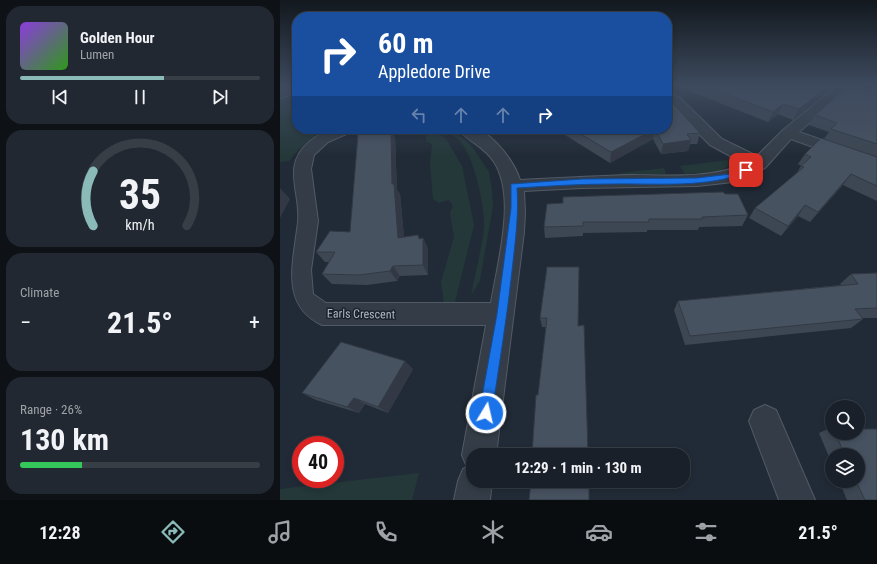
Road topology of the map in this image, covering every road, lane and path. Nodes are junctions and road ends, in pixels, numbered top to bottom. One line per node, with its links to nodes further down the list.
1 (683, 109): 6 (street)
2 (817, 109): 3 (street)
3 (788, 133): 6 (street); 7 (street)
4 (334, 134): 9 (street, Earls Crescent)
5 (474, 134): 8 (street)
6 (759, 164): 8 (street)
7 (877, 165)
8 (514, 186): 9 (street)
9 (502, 314): 11 (street)
10 (765, 421): 14 (street)
11 (480, 448)
12 (474, 488): 13 (street)
13 (472, 500)
14 (797, 500)

